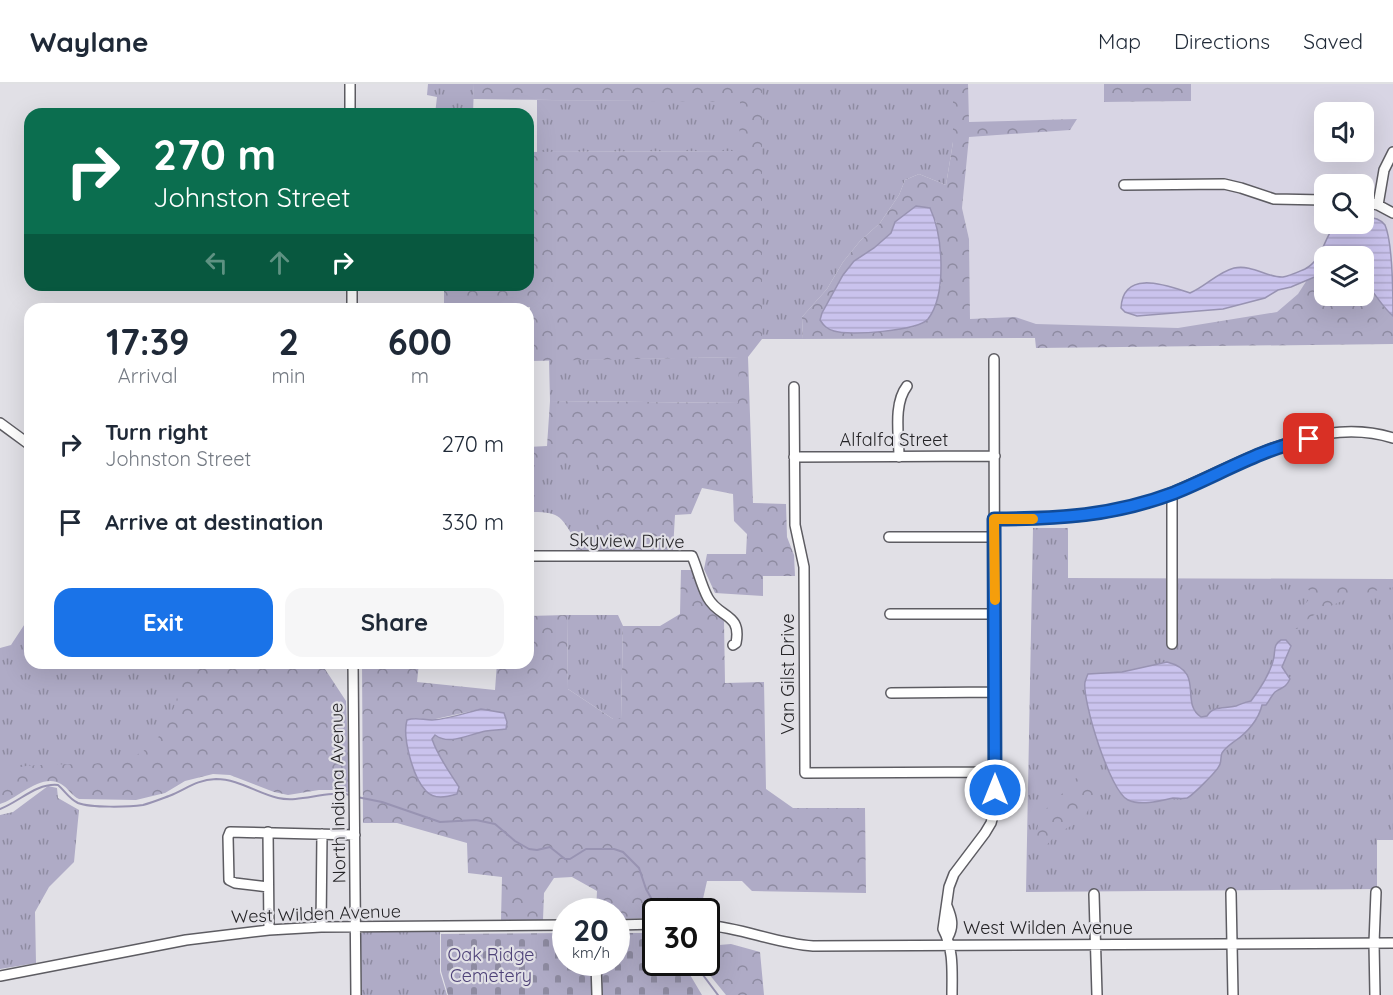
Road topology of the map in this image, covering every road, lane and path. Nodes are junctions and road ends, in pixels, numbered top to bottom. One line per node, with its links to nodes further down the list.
1 (350, 84): 2 (street)
2 (350, 108)
3 (1393, 152): 7 (street)
4 (1124, 185): 5 (street)
5 (1314, 200)
6 (1374, 205): 7 (street)
7 (1378, 206): 8 (street)
8 (1393, 213)
9 (994, 359): 15 (street)
10 (907, 386): 17 (street)
11 (794, 387): 16 (street, Van Gilst Drive)
12 (0, 423): 14 (street)
13 (1393, 438): 18 (street)
14 (24, 441)
15 (995, 456): 17 (street, Alfalfa Street); 19 (street)
16 (794, 457): 17 (street, Alfalfa Street); 30 (street, Van Gilst Drive)
17 (899, 457)
18 (1172, 493): 19 (street); 25 (street)
19 (994, 519): 21 (street)
20 (889, 537): 21 (street)
21 (994, 537): 24 (street)
22 (534, 556): 26 (street, Skyview Drive)
23 (890, 614): 24 (street)
24 (995, 614): 28 (street)
25 (1172, 644)
26 (734, 645)
27 (353, 669): 33 (street, North Indiana Avenue)
28 (995, 692): 29 (street); 30 (street)
29 (891, 693)
30 (996, 772): 43 (street)
31 (268, 832): 32 (street); 34 (street); 34 (street)
32 (322, 834): 33 (street); 40 (street)
33 (355, 835): 41 (street, North Indiana Avenue)
34 (268, 887): 42 (street)
35 (1376, 892): 44 (street)
36 (1231, 893): 47 (street)
37 (1094, 894): 46 (street)
38 (552, 925): 41 (street, West Wilden Avenue)
39 (720, 926): 43 (street, West Wilden Avenue)
40 (321, 927): 41 (street, West Wilden Avenue); 42 (street, West Wilden Avenue)
41 (356, 927): 50 (street, North Indiana Avenue)
42 (268, 930): 48 (street, West Wilden Avenue)
43 (950, 941): 46 (street, West Wilden Avenue); 52 (street)
44 (1374, 943): 45 (street, West Wilden Avenue); 47 (street, West Wilden Avenue); 55 (street)
45 (1393, 943)
46 (1095, 944): 47 (street, West Wilden Avenue); 53 (street)
47 (1232, 944): 54 (street)
48 (0, 976)
49 (596, 976): 51 (street)
50 (356, 995)
51 (597, 995)
52 (952, 995)
53 (1097, 995)
54 (1233, 995)
55 (1375, 995)

